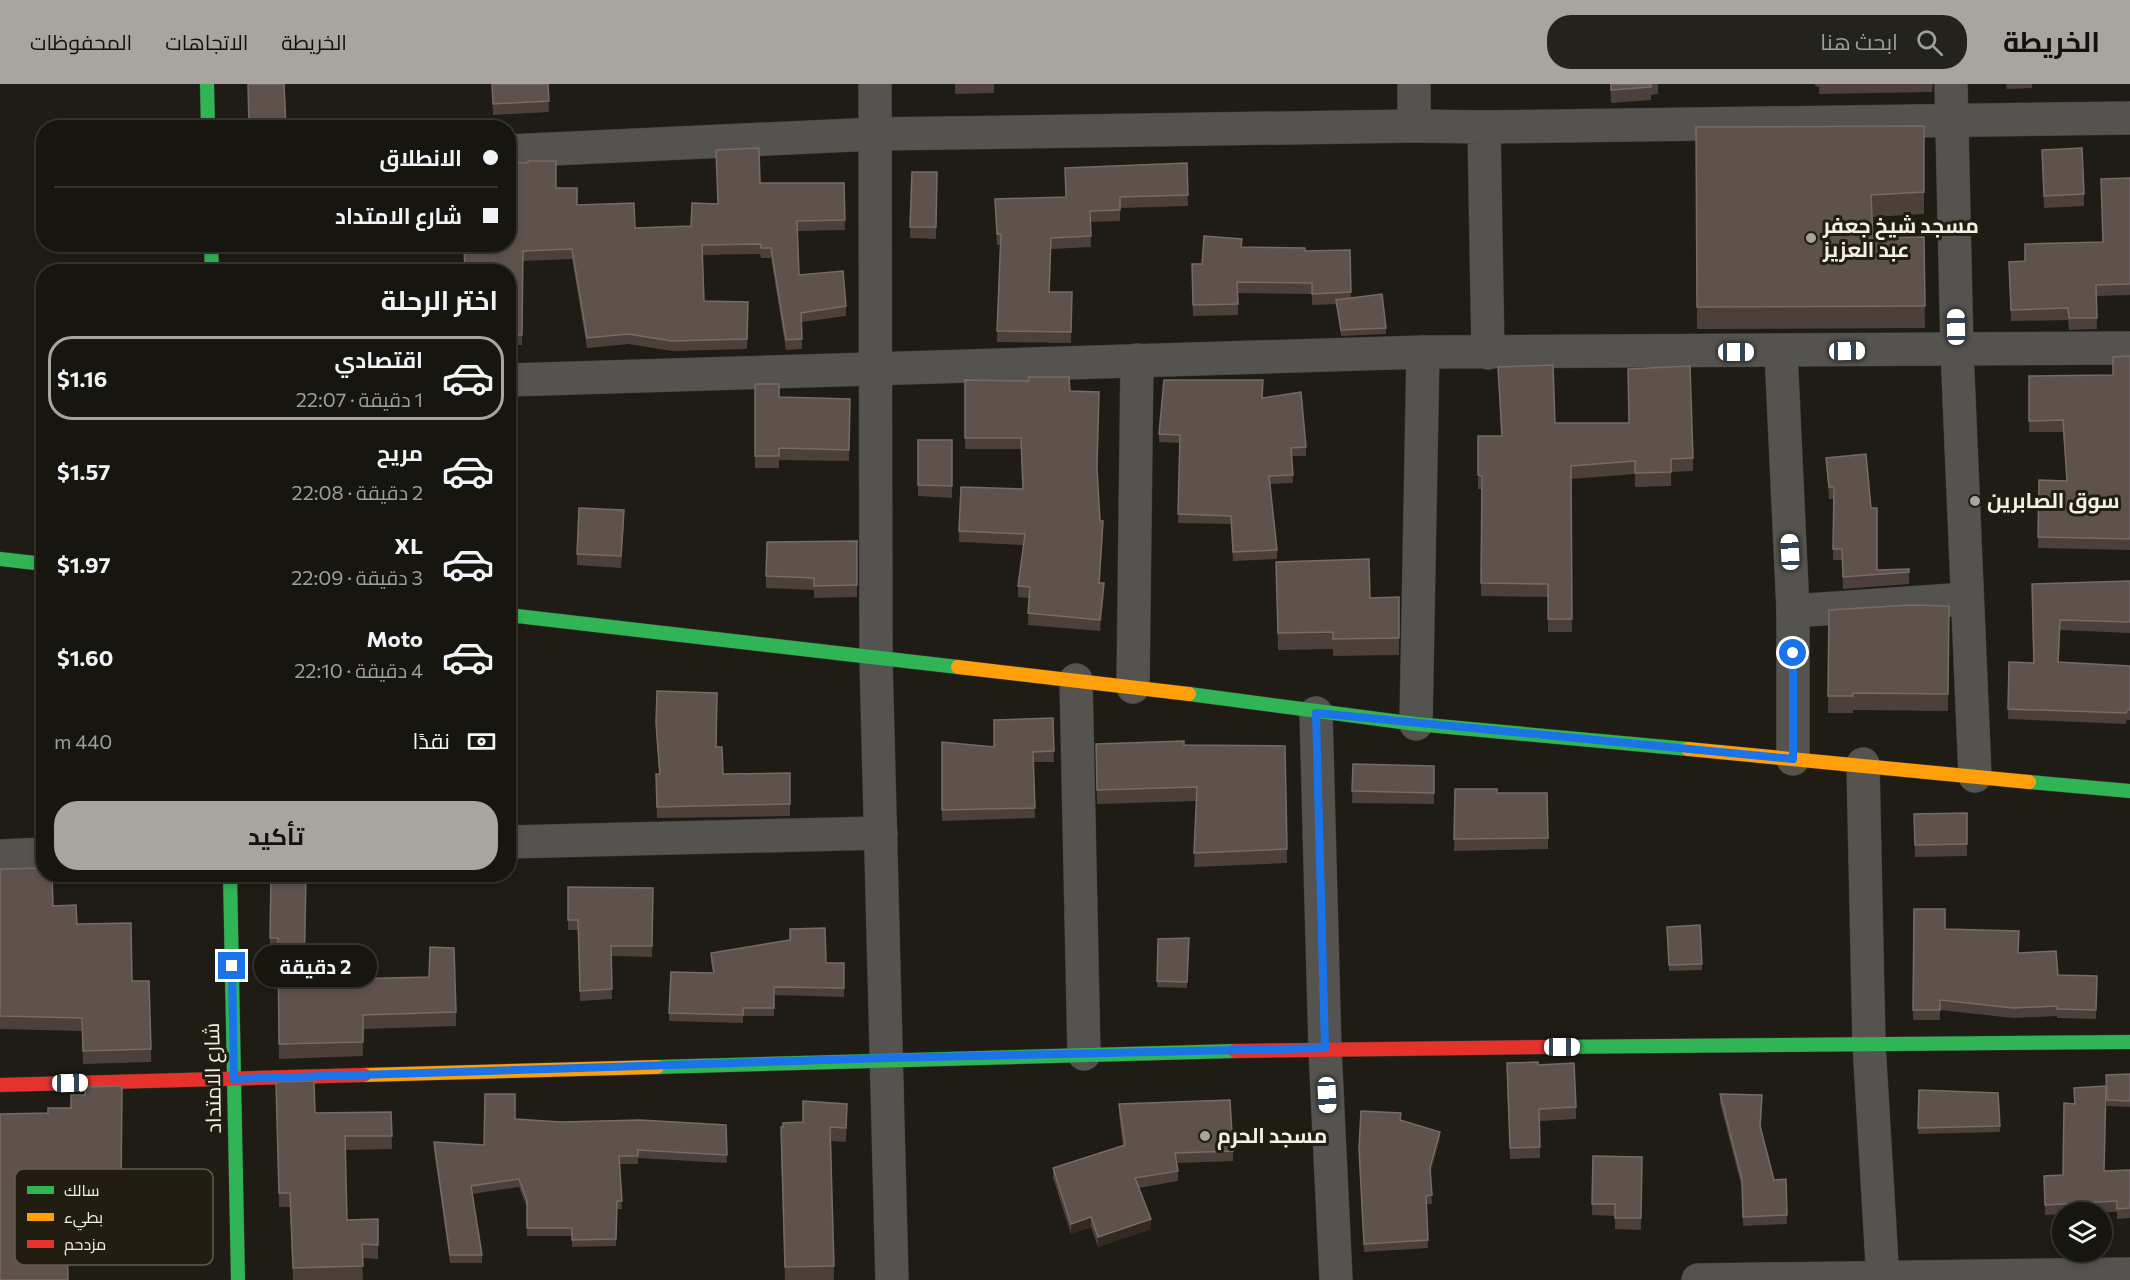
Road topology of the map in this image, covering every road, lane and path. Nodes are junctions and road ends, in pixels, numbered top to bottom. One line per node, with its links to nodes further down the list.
1 (207, 84): 6 (street)
2 (875, 84): 10 (street)
3 (1414, 84): 8 (street)
4 (1951, 84): 7 (street)
5 (2130, 118): 7 (street)
6 (208, 120)
7 (1952, 121): 9 (street); 13 (street)
8 (1414, 126): 9 (street); 10 (street)
9 (1484, 127): 16 (street)
10 (875, 134): 11 (street); 18 (street)
11 (516, 151)
12 (2130, 348): 13 (street)
13 (1957, 350): 15 (street); 22 (street)
14 (1423, 352): 16 (street); 17 (street); 29 (street)
15 (1781, 352): 16 (street); 23 (street)
16 (1488, 353)
17 (1137, 360): 18 (street); 27 (street)
18 (877, 369): 19 (street); 25 (street)
19 (516, 381)
20 (0, 560): 21 (street)
21 (36, 563)
22 (1966, 599): 23 (street); 32 (street)
23 (1793, 611): 30 (street)
24 (516, 616): 25 (street)
25 (876, 659): 26 (street); 34 (street)
26 (1076, 680): 27 (street); 42 (street)
27 (1133, 687): 28 (street)
28 (1316, 713): 29 (street); 41 (street)
29 (1416, 724): 30 (street)
30 (1793, 759): 31 (street)
31 (1863, 764): 32 (street); 40 (street)
32 (1975, 776): 33 (street)
33 (2130, 791)
34 (881, 833): 35 (street); 43 (street)
35 (516, 842)
36 (36, 854): 37 (street)
37 (0, 856)
38 (230, 882): 44 (street, شارع الامتداد)
39 (2130, 1042): 40 (street)
40 (1869, 1044): 41 (street); 47 (street)
41 (1325, 1048): 42 (street); 50 (street)
42 (1084, 1054): 43 (street)
43 (888, 1058): 44 (street); 49 (street)
44 (234, 1079): 45 (street); 48 (street, شارع الامتداد)
45 (0, 1084)
46 (2130, 1274): 47 (street)
47 (1883, 1278): 51 (street)
48 (238, 1280)
49 (892, 1280)
50 (1336, 1280)
51 (1698, 1280)

